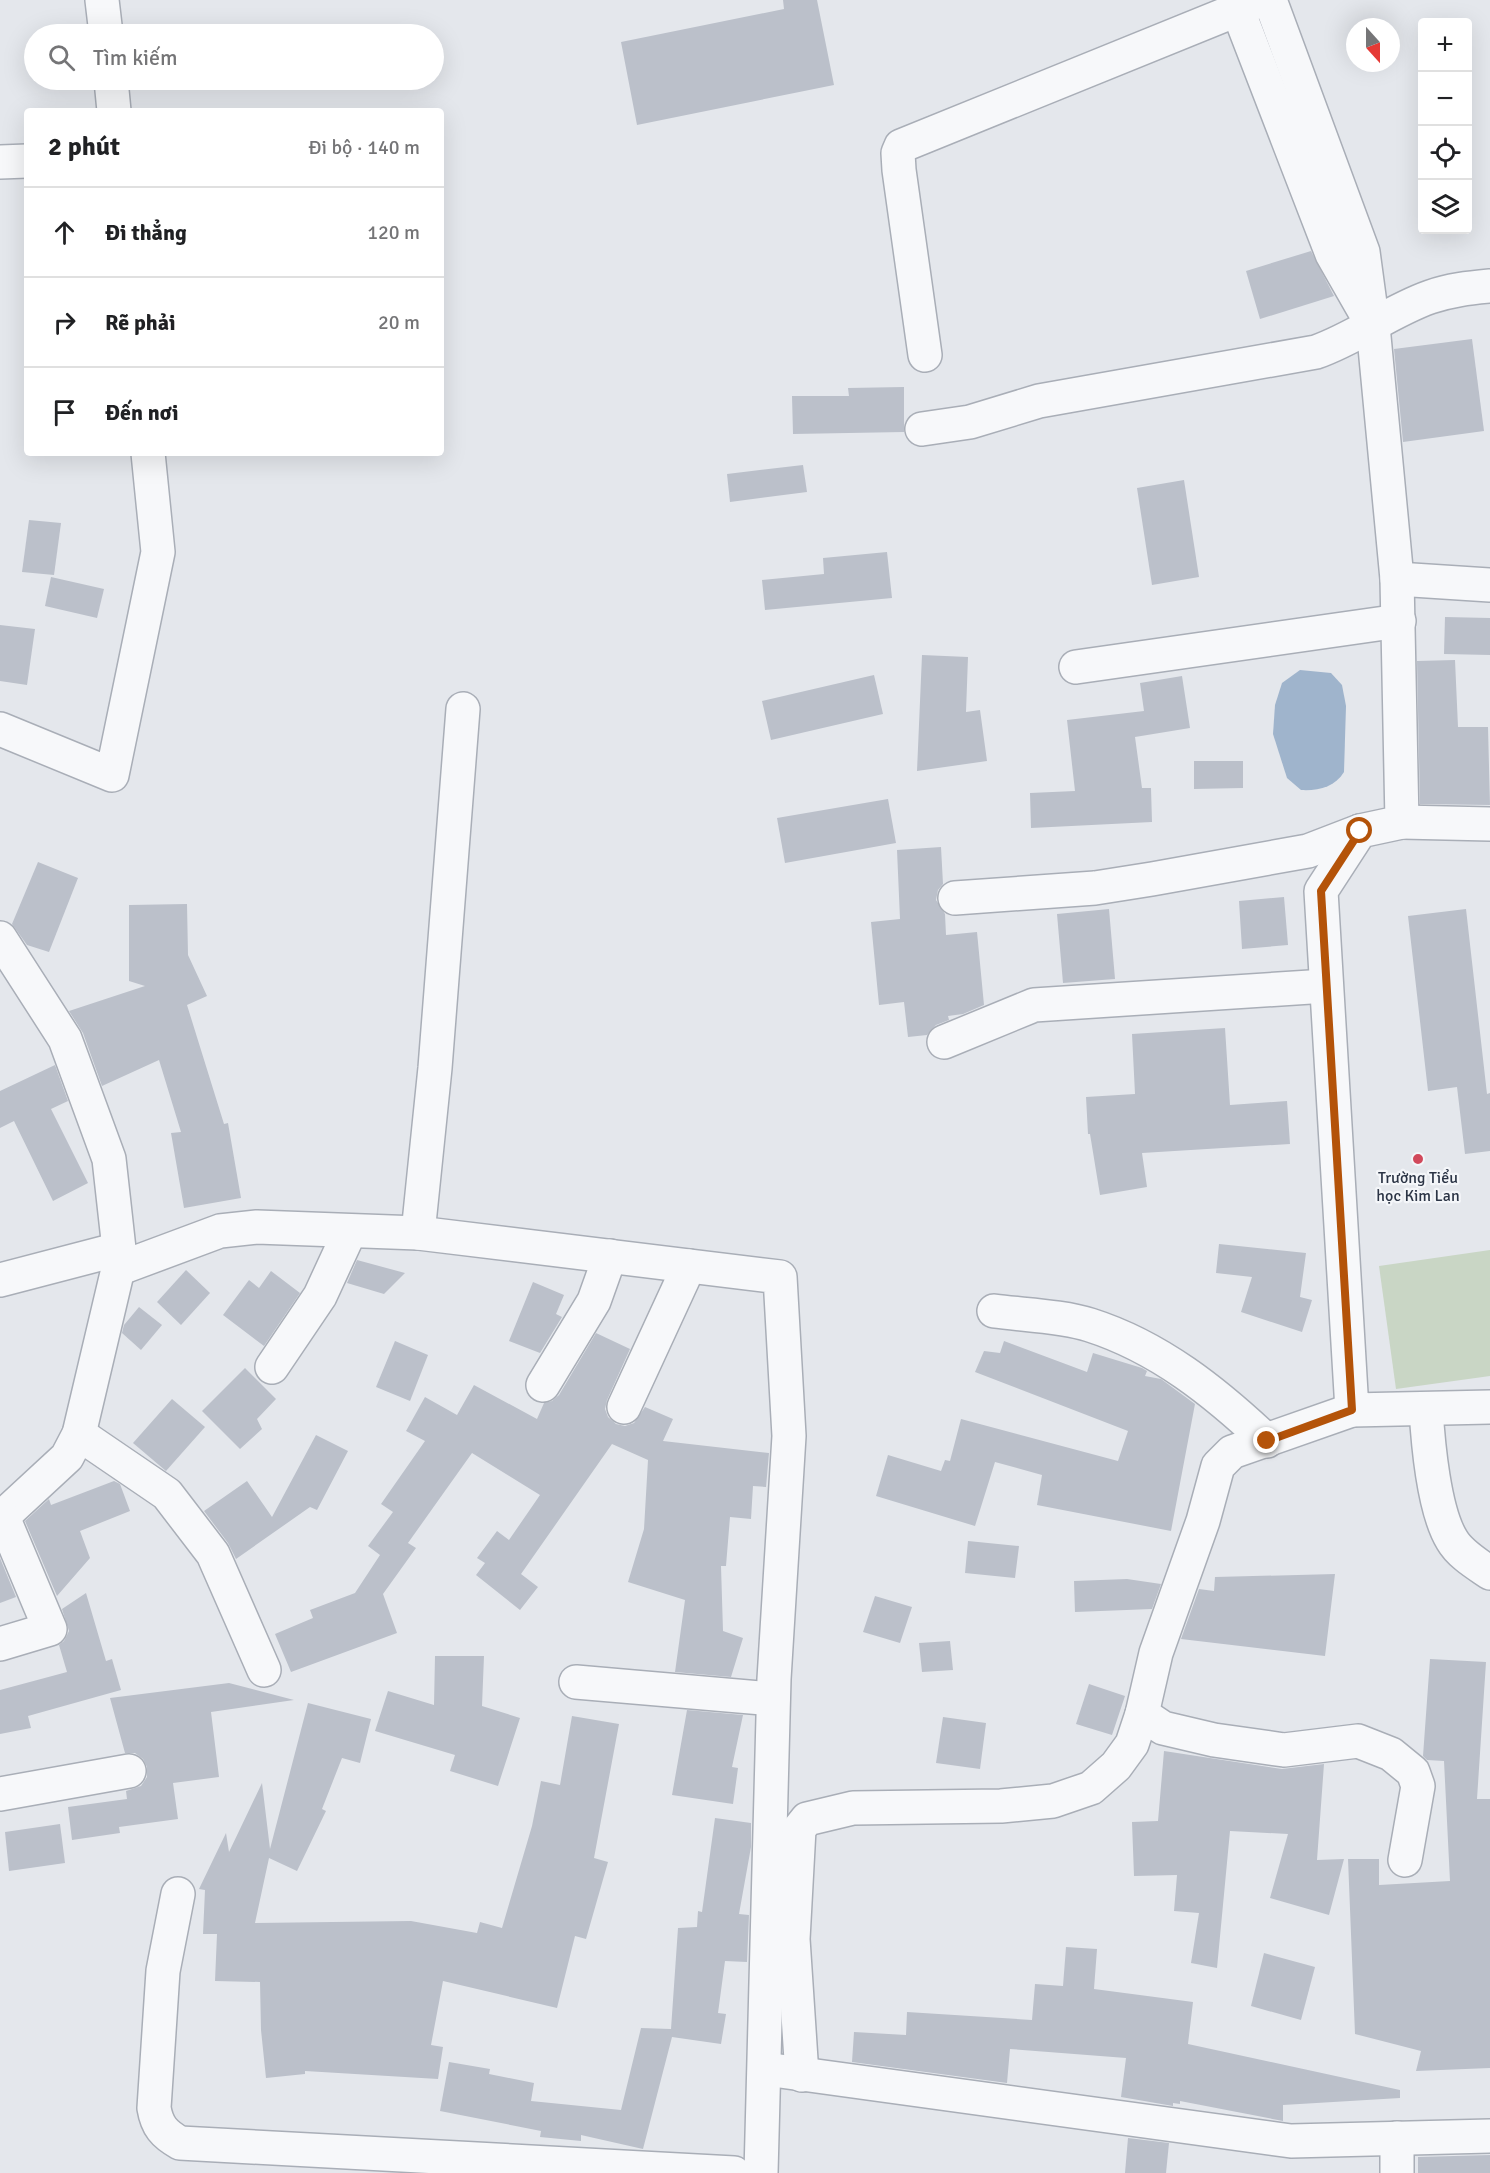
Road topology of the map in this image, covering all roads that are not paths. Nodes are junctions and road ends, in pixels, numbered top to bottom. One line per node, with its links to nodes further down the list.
1 (102, 0): 4 (street)
2 (1270, 0): 10 (street)
3 (1244, 4): 10 (street); 11 (street)
4 (105, 24)
5 (112, 90): 6 (street)
6 (114, 108)
7 (24, 161): 8 (street)
8 (0, 162)
9 (1490, 286): 10 (street)
10 (1373, 326): 12 (street); 14 (street)
11 (925, 355)
12 (922, 429)
13 (148, 456): 19 (street)
14 (1397, 579): 15 (street); 16 (street)
15 (1490, 585)
16 (1399, 621): 17 (street); 20 (street)
17 (1076, 667)
18 (463, 709): 28 (street)
19 (0, 729)
20 (1402, 822): 21 (street); 22 (street)
21 (1490, 824)
22 (1360, 831): 23 (street); 25 (street)
23 (955, 898)
24 (0, 938): 30 (street)
25 (1326, 986): 26 (street); 39 (street)
26 (944, 1042)
27 (350, 1231): 28 (street); 30 (street); 34 (street)
28 (418, 1233): 29 (street)
29 (610, 1256): 31 (street); 35 (street)
30 (118, 1259): 32 (street); 40 (street)
31 (689, 1266): 36 (street); 47 (street)
32 (0, 1280)
33 (994, 1311): 41 (street)
34 (272, 1366)
35 (543, 1385)
36 (624, 1407)
37 (1490, 1407): 38 (street)
38 (1426, 1409): 39 (street); 43 (street)
39 (1352, 1410): 41 (street)
40 (79, 1434): 42 (street); 45 (street)
41 (1267, 1441): 48 (street)
42 (1, 1518): 44 (street)
43 (1490, 1573)
44 (0, 1644)
45 (264, 1670)
46 (576, 1682): 47 (street)
47 (773, 1699): 51 (street)
48 (1142, 1714): 52 (street); 53 (street)
49 (129, 1771): 50 (street)
50 (0, 1794)
51 (771, 1814): 52 (street); 55 (street)
52 (800, 1829): 56 (street)
53 (1405, 1860)
54 (178, 1894): 59 (street)
55 (766, 2069): 56 (street); 60 (street)
56 (802, 2075): 58 (street)
57 (1490, 2136): 58 (street)
58 (1397, 2138): 61 (street)
59 (734, 2173)
60 (761, 2173)
61 (1397, 2173)

